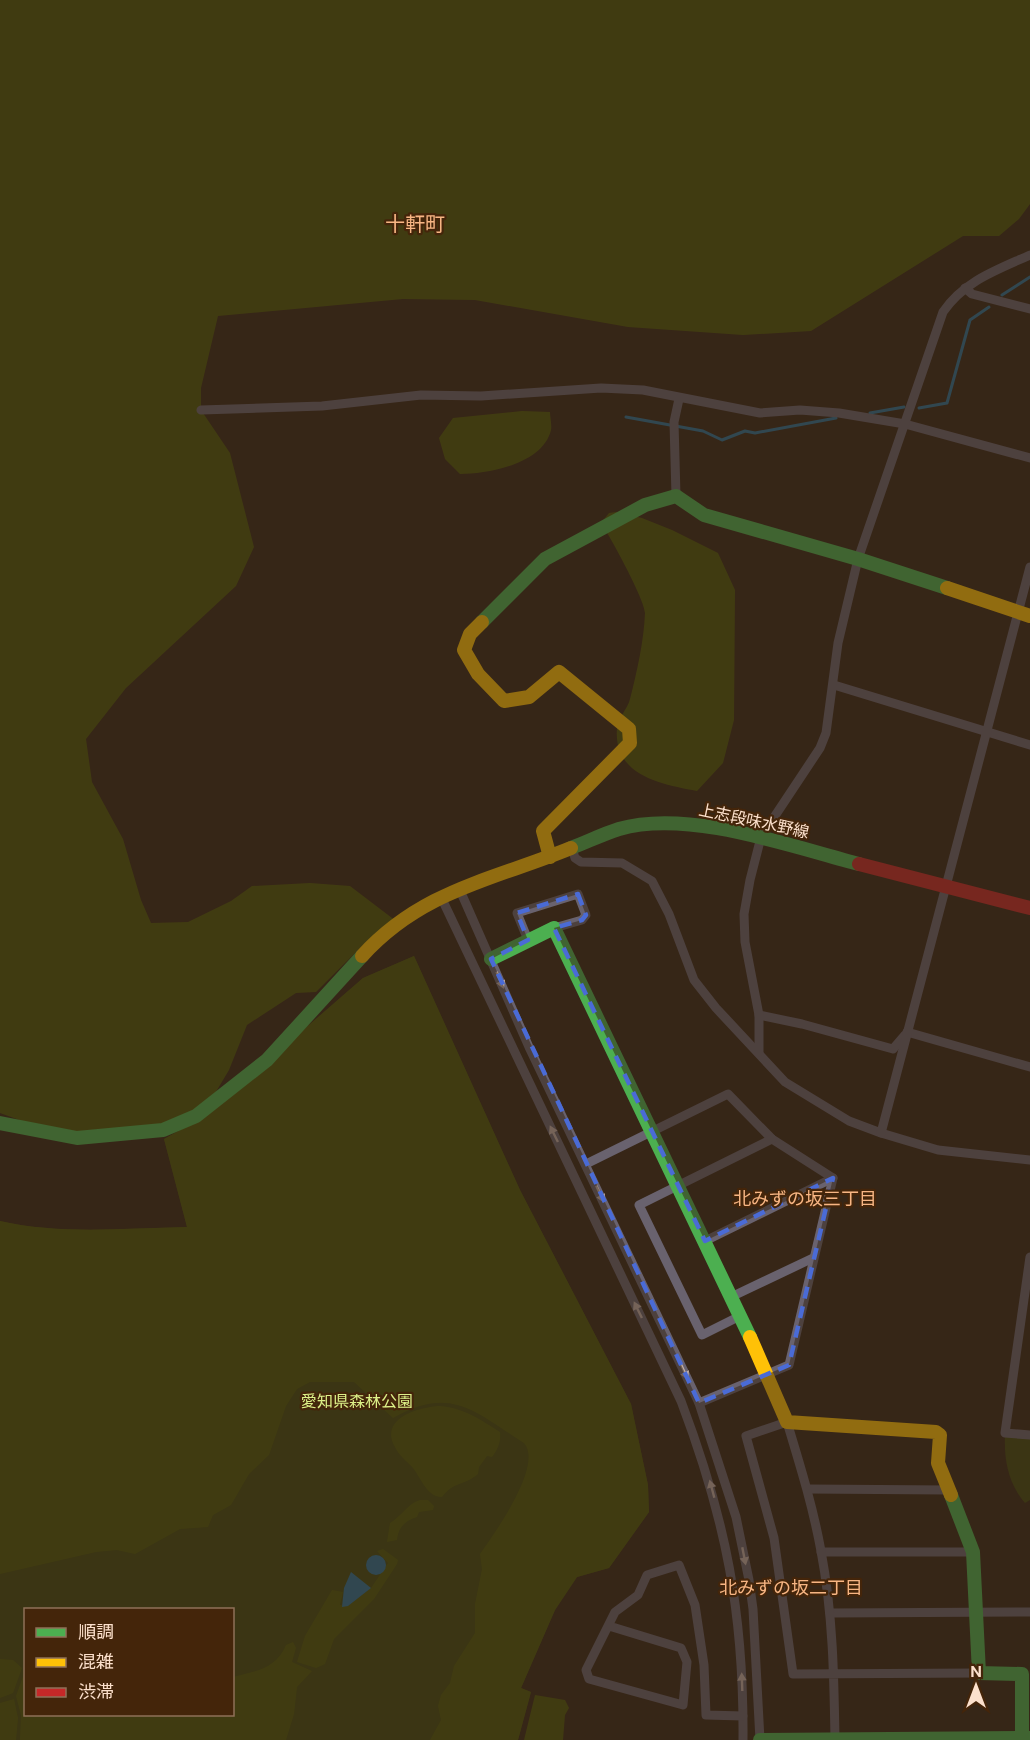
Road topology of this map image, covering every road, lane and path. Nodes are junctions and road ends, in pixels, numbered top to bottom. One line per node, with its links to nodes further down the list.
1 (1030, 255): 2 (street)
2 (965, 288): 3 (street); 6 (street)
3 (1030, 309)
4 (679, 399): 5 (street); 6 (street); 8 (street)
5 (201, 410)
6 (905, 424): 7 (street); 9 (street)
7 (1030, 458)
8 (676, 496): 9 (street); 17 (street)
9 (858, 558): 11 (street); 12 (street)
10 (1030, 567): 11 (street)
11 (1024, 614): 13 (street)
12 (834, 685): 13 (street); 15 (street)
13 (987, 732): 14 (street); 18 (street)
14 (1030, 745)
15 (761, 837): 16 (street, 上志段味水野線); 18 (street, 上志段味水野線); 25 (street)
16 (572, 848): 17 (street, 上志段味水野線); 27 (street)
17 (550, 857): 19 (street, 上志段味水野線)
18 (947, 885): 21 (street, 上志段味水野線); 26 (street)
19 (459, 888): 20 (street, 上志段味水野線); 24 (street)
20 (441, 897): 29 (street, 上志段味水野線); 56 (street, one-way to 20)
21 (1030, 908)
22 (554, 928): 23 (street); 23 (street); 30 (street)
23 (528, 940): 24 (street)
24 (491, 958): 34 (street, one-way to 34)
25 (759, 1015): 26 (street); 27 (street)
26 (907, 1032): 28 (street); 31 (street)
27 (759, 1052): 31 (street)
28 (1030, 1067)
29 (0, 1123)
30 (652, 1131): 32 (street); 34 (street); 36 (street)
31 (881, 1133): 33 (street)
32 (772, 1139): 35 (street); 36 (street)
33 (1030, 1160)
34 (586, 1164): 43 (street, one-way to 43)
35 (833, 1178): 37 (street); 39 (street)
36 (678, 1185): 37 (street); 41 (street)
37 (705, 1241): 40 (street)
38 (1030, 1257): 45 (street)
39 (813, 1258): 40 (street); 42 (street)
40 (731, 1296): 41 (street)
41 (740, 1316): 42 (street)
42 (768, 1374): 43 (street); 44 (street)
43 (699, 1402): 60 (street, one-way to 60)
44 (787, 1422): 46 (street); 47 (street); 55 (street)
45 (1030, 1435)
46 (808, 1489): 47 (street); 48 (street)
47 (948, 1490): 49 (street)
48 (821, 1552): 49 (street); 52 (street)
49 (973, 1552): 50 (street)
50 (976, 1612): 51 (street); 52 (street); 54 (street)
51 (1030, 1612)
52 (830, 1613): 55 (street)
53 (609, 1626): 53 (street); 56 (street)
54 (980, 1673): 55 (street); 58 (street)
55 (835, 1674): 57 (street)
56 (743, 1716): 59 (street)
57 (835, 1739): 58 (street); 60 (street)
58 (1025, 1739)
59 (743, 1740)
60 (760, 1740)

